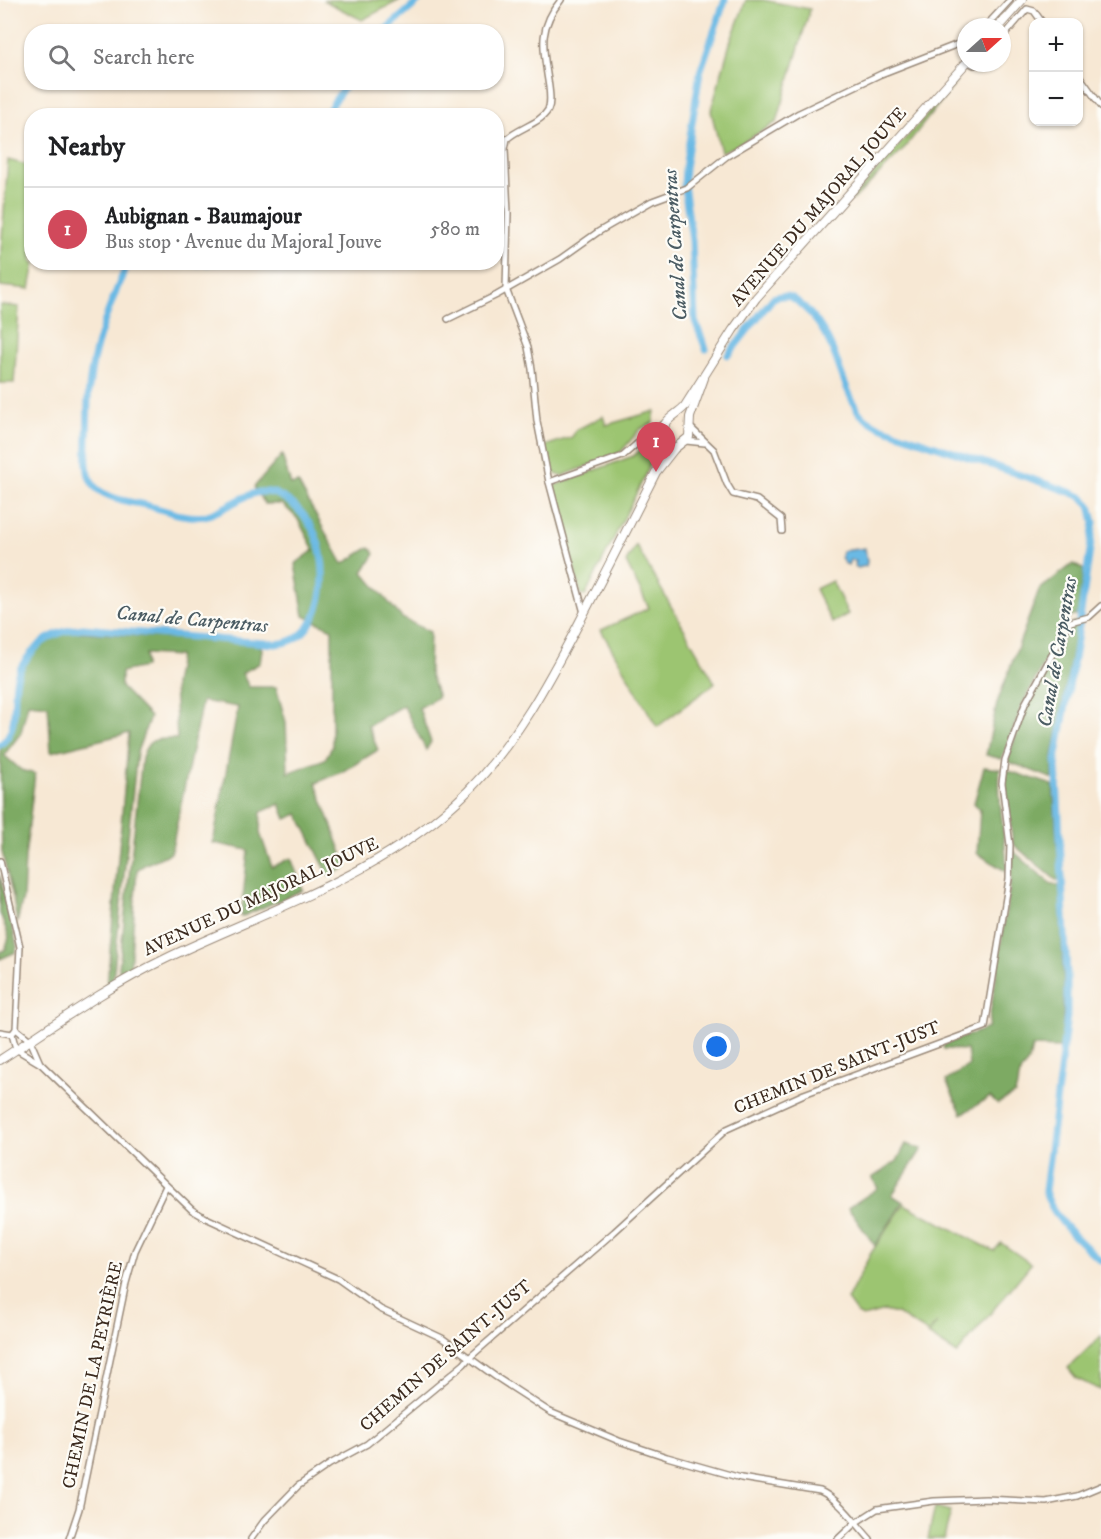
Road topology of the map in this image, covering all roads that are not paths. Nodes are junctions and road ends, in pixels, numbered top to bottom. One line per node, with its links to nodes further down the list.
1 (561, 0): 12 (street)
2 (1010, 0): 4 (street)
3 (1022, 0): 5 (main road)
4 (993, 18)
5 (1006, 18)
6 (1039, 18): 7 (street)
7 (1011, 28)
8 (957, 44): 12 (street)
9 (960, 72): 14 (main road, AVENUE DU MAJORAL JOUVE)
10 (1083, 81): 11 (street)
11 (1101, 106)
12 (506, 289): 13 (street); 23 (street)
13 (448, 319)
14 (704, 378): 15 (main road, AVENUE DU MAJORAL JOUVE); 17 (main road, AVENUE DU MAJORAL JOUVE)
15 (676, 416): 16 (main road, AVENUE DU MAJORAL JOUVE); 17 (main road)
16 (664, 424): 18 (street); 19 (main road, AVENUE DU MAJORAL JOUVE)
17 (690, 426): 20 (main road, AVENUE DU MAJORAL JOUVE); 21 (street)
18 (643, 438): 19 (street); 23 (street)
19 (665, 438): 20 (main road); 22 (main road, AVENUE DU MAJORAL JOUVE)
20 (683, 442): 21 (street); 22 (main road, AVENUE DU MAJORAL JOUVE)
21 (707, 444): 24 (street)
22 (656, 472): 26 (main road, AVENUE DU MAJORAL JOUVE)
23 (549, 482): 26 (street)
24 (782, 531)
25 (1101, 606): 35 (street, CHEMIN DE SAINT-JUST)
26 (584, 613): 30 (main road, AVENUE DU MAJORAL JOUVE)
27 (0, 861): 28 (street)
28 (14, 1031): 29 (street); 30 (street); 31 (street)
29 (0, 1032)
30 (30, 1040): 31 (main road, AVENUE DU MAJORAL JOUVE); 33 (street)
31 (18, 1048): 32 (main road, AVENUE DU MAJORAL JOUVE); 33 (street)
32 (0, 1060)
33 (41, 1064): 34 (street)
34 (166, 1186): 35 (street); 38 (street, CHEMIN DE LA PEYRIÈRE)
35 (469, 1358): 37 (street); 39 (street, CHEMIN DE SAINT-JUST)
36 (1101, 1486): 37 (street)
37 (855, 1524): 40 (street); 41 (street)
38 (69, 1539)
39 (251, 1539)
40 (838, 1539)
41 (870, 1539)

